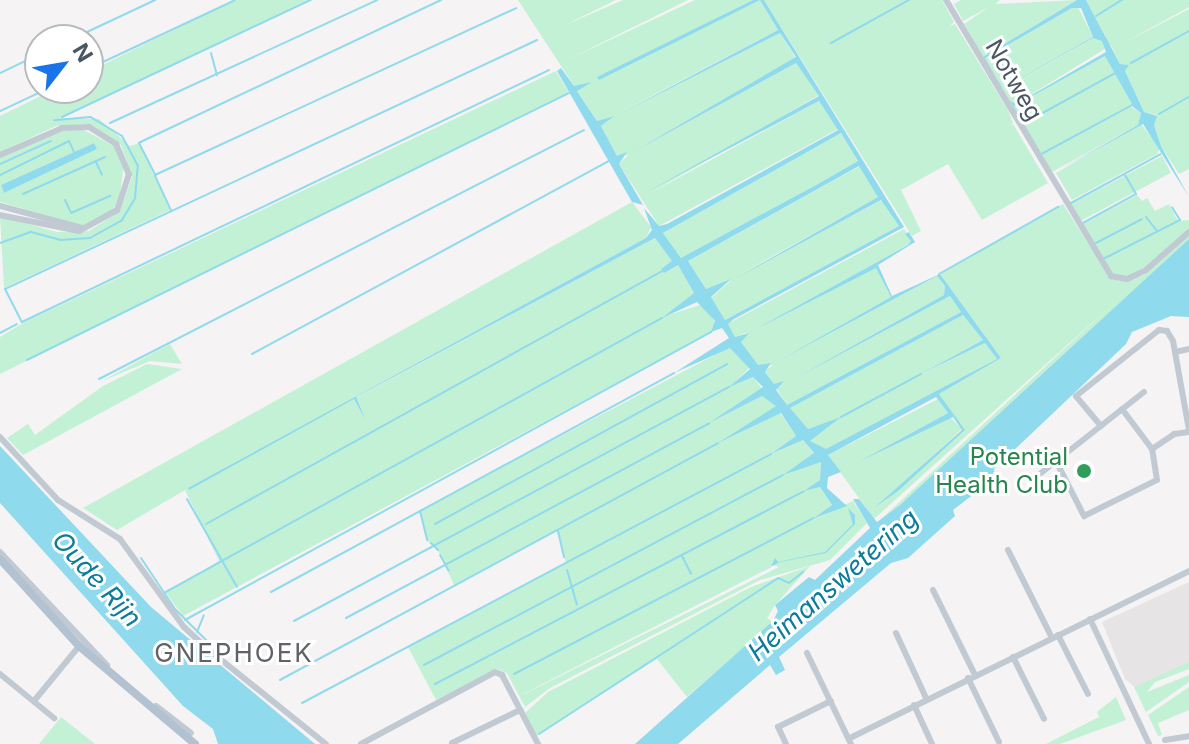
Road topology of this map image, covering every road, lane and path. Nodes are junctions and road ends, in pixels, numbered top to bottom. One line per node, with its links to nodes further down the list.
1 (946, 0): 6 (street, Notweg)
2 (0, 155): 5 (street)
3 (0, 206): 5 (street)
4 (0, 215): 5 (street)
5 (85, 229)
6 (1189, 232)
7 (1189, 349): 8 (street)
8 (1175, 352): 11 (street); 12 (street)
9 (1144, 392): 10 (street)
10 (1122, 409): 11 (street); 14 (street)
11 (1101, 426): 15 (street)
12 (1189, 431): 14 (street)
13 (0, 437): 48 (street)
14 (1152, 449): 15 (street)
15 (1056, 461): 16 (street)
16 (1041, 473)
17 (1008, 550): 25 (street)
18 (0, 552): 21 (street)
19 (0, 559): 21 (main road)
20 (1189, 571): 23 (street)
21 (22, 581): 26 (main road)
22 (933, 590): 30 (street)
23 (1090, 619): 25 (street); 46 (street)
24 (896, 633): 32 (street)
25 (1055, 636): 28 (street); 31 (street)
26 (81, 644): 33 (street); 35 (main road)
27 (807, 653): 34 (street)
28 (1013, 657): 30 (street); 39 (street)
29 (0, 674): 33 (street)
30 (971, 677): 32 (street); 44 (street)
31 (1088, 694)
32 (926, 698): 36 (street)
33 (34, 701): 38 (street)
34 (831, 701): 42 (street); 51 (street)
35 (148, 703): 40 (street); 47 (main road)
36 (914, 705): 42 (street); 52 (street)
37 (520, 710): 45 (street); 49 (street); 50 (street)
38 (54, 718)
39 (1044, 719)
40 (191, 733)
41 (1189, 736): 43 (street)
42 (852, 740)
43 (1165, 740)
44 (999, 742)
45 (452, 743)
46 (1143, 743)
47 (195, 744)
48 (326, 744)
49 (361, 744)
50 (538, 744)
51 (786, 744)
52 (932, 744)

